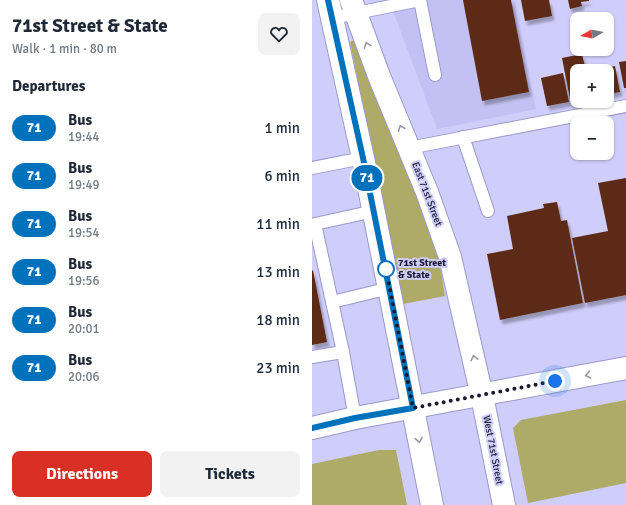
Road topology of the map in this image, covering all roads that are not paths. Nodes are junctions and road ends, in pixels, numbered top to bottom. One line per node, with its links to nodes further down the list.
1 (420, 0): 2 (lane); 4 (lane)
2 (353, 6): 3 (lane); 7 (main road, East 71st Street, one-way to 2)
3 (330, 9): 8 (main road)
4 (435, 75)
5 (626, 106): 6 (lane)
6 (463, 137): 7 (lane); 11 (lane)
7 (409, 148): 18 (main road, East 71st Street, one-way to 7)
8 (363, 158): 9 (lane); 10 (main road)
9 (312, 168)
10 (374, 211): 12 (lane); 13 (main road)
11 (488, 211)
12 (314, 224): 14 (lane)
13 (390, 288): 14 (lane); 19 (main road)
14 (332, 302): 15 (lane)
15 (343, 352): 16 (lane); 20 (lane)
16 (312, 358)
17 (626, 368): 18 (main road, one-way to 18)
18 (482, 396): 19 (main road); 23 (main road, West 71st Street)
19 (413, 408): 20 (main road); 22 (main road, one-way to 22)
20 (355, 418): 21 (main road)
21 (312, 428)
22 (432, 505)
23 (504, 505)

